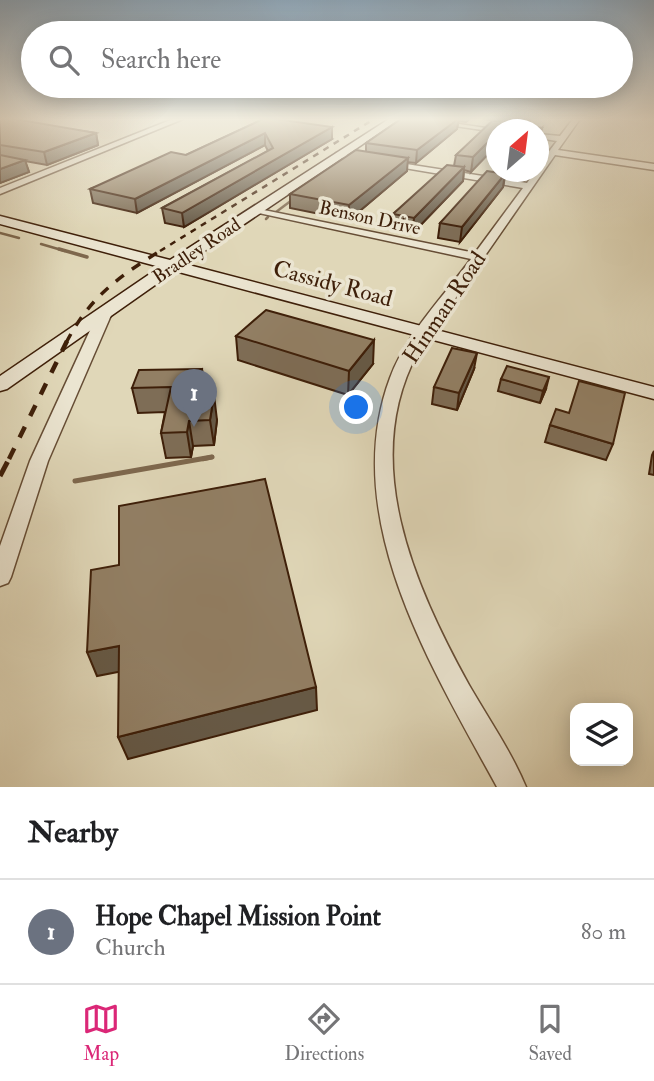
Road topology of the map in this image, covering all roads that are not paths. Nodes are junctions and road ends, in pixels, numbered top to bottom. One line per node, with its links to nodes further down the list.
1 (88, 156): 8 (street)
2 (338, 156): 11 (street, Bradley Road)
3 (343, 156): 9 (street)
4 (550, 156): 9 (street, Hinman Road)
5 (578, 156): 7 (street)
6 (24, 166): 8 (street)
7 (654, 167)
8 (49, 171): 10 (street)
9 (528, 186): 13 (street, Hinman Road)
10 (0, 191)
11 (254, 211): 13 (street, Benson Drive); 14 (street, Bradley Road)
12 (0, 220): 14 (street, Cassidy Road)
13 (478, 257): 16 (street, Hinman Road)
14 (173, 266): 15 (street, Bradley Road); 16 (street, Cassidy Road)
15 (105, 313): 17 (street, Bradley Road); 19 (street)
16 (425, 332): 18 (street, Cassidy Road); 20 (street, Hinman Road)
17 (0, 385)
18 (654, 393)
19 (0, 577)
20 (512, 787)

